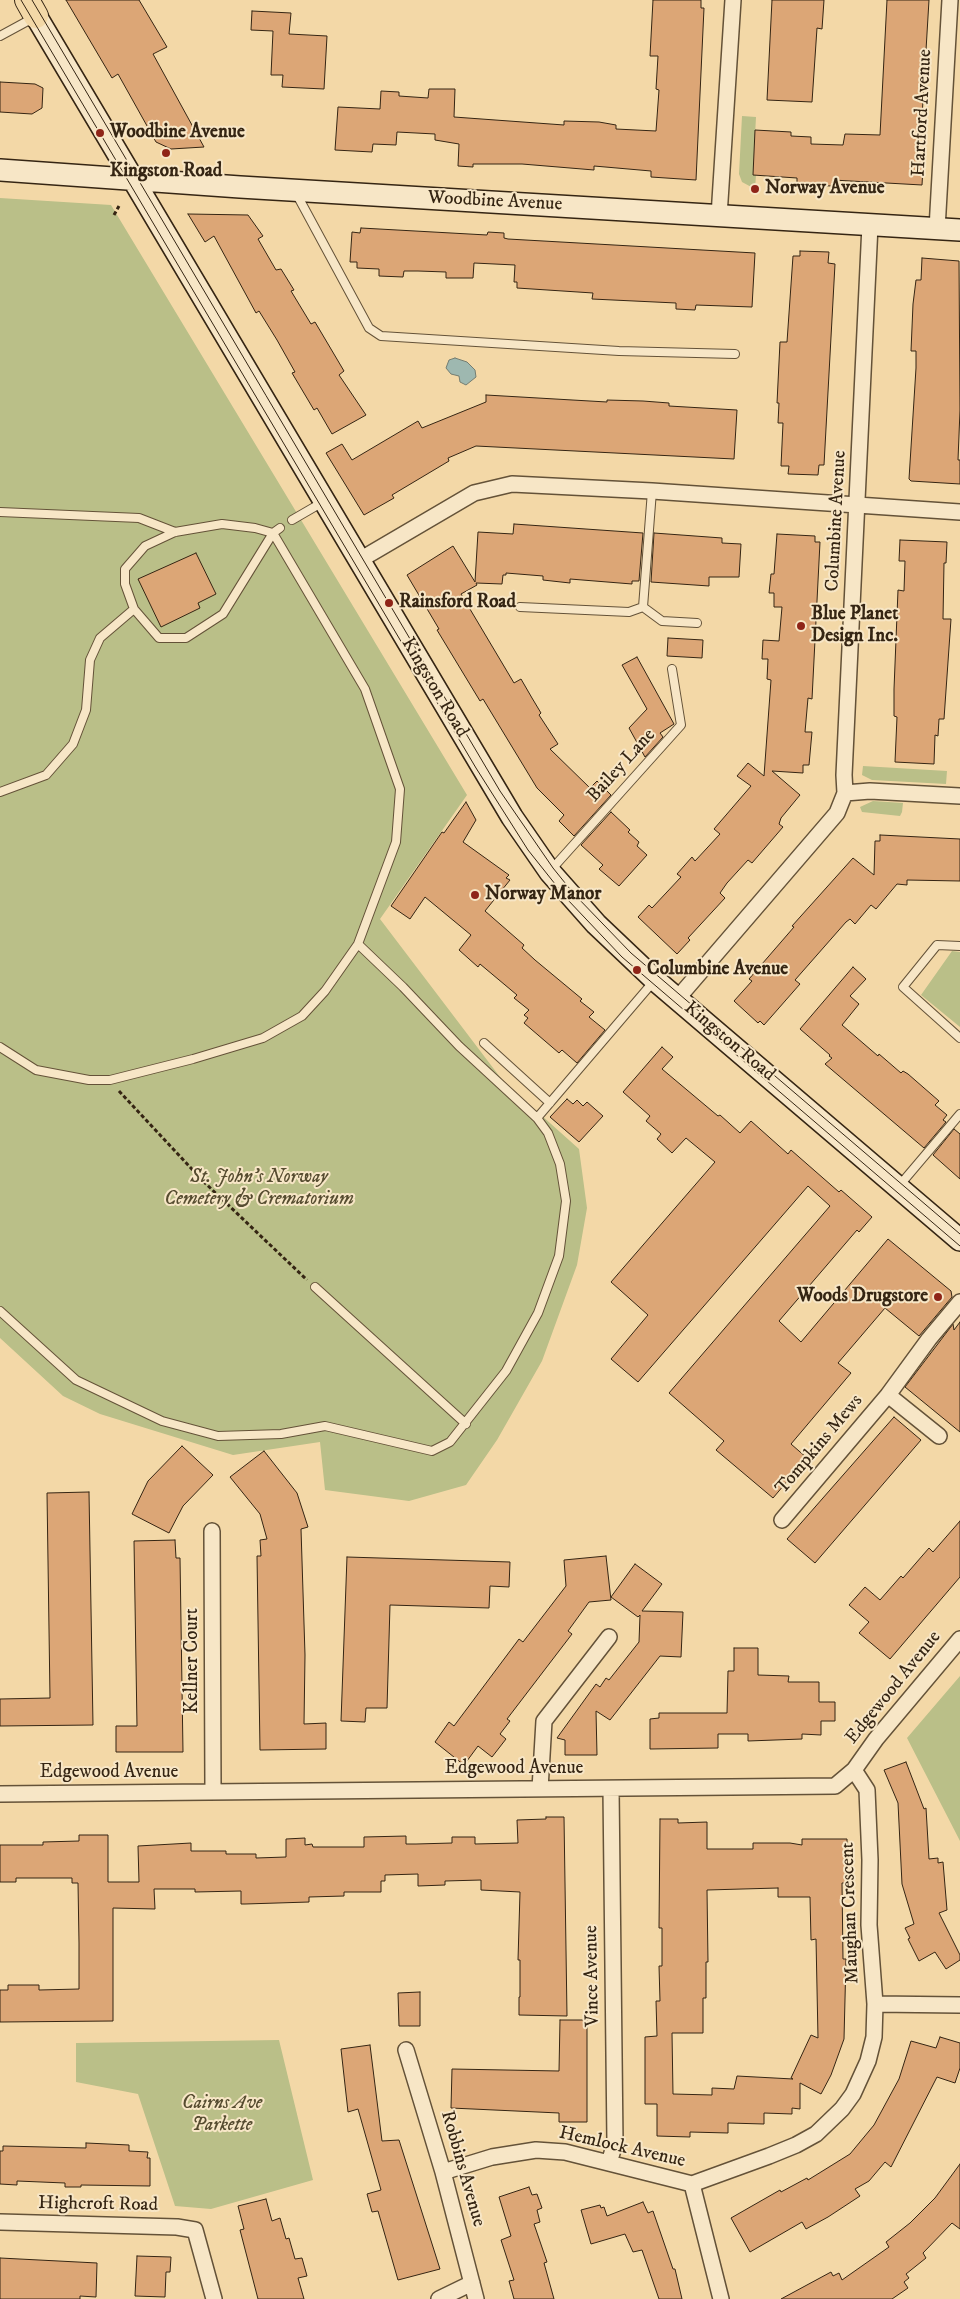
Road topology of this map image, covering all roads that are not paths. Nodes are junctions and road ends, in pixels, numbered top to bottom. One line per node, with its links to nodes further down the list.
1 (733, 0): 8 (street)
2 (950, 0): 10 (street, Hartford Avenue)
3 (32, 8): 4 (lane); 6 (main road, Kingston Road)
4 (0, 36)
5 (0, 170): 6 (main road, Woodbine Avenue)
6 (133, 180): 7 (main road, Woodbine Avenue); 14 (main road, Kingston Road)
7 (295, 190): 8 (main road, Woodbine Avenue); 12 (lane)
8 (719, 216): 9 (main road, Woodbine Avenue)
9 (870, 224): 10 (main road, Woodbine Avenue); 15 (street, Columbine Avenue)
10 (937, 229): 11 (main road, Woodbine Avenue)
11 (960, 230)
12 (735, 354)
13 (652, 491): 15 (street); 22 (street); 24 (lane)
14 (324, 501): 18 (lane); 22 (main road, Kingston Road)
15 (857, 506): 17 (street); 29 (street, Columbine Avenue)
16 (0, 512): 20 (lane)
17 (960, 512)
18 (292, 520)
19 (280, 528): 21 (lane)
20 (175, 532): 21 (lane); 25 (lane)
21 (273, 533): 25 (lane); 32 (lane)
22 (358, 561): 31 (main road, Kingston Road)
23 (520, 607): 24 (lane)
24 (643, 607): 26 (lane)
25 (134, 609): 28 (lane)
26 (696, 623)
27 (672, 669): 31 (lane, Bailey Lane)
28 (0, 792)
29 (845, 793): 30 (street); 35 (street, Columbine Avenue)
30 (960, 796)
31 (550, 872): 34 (main road, Kingston Road)
32 (358, 944): 38 (lane); 41 (lane)
33 (960, 946): 36 (lane)
34 (655, 980): 35 (main road, Kingston Road); 39 (lane)
35 (677, 998): 42 (main road, Kingston Road)
36 (960, 1038)
37 (484, 1043): 39 (lane)
38 (0, 1048)
39 (550, 1103): 41 (lane)
40 (960, 1114): 42 (lane)
41 (537, 1118): 48 (lane)
42 (898, 1188): 43 (main road, Kingston Road)
43 (960, 1240)
44 (315, 1287): 48 (lane)
45 (960, 1302): 47 (street, Tompkins Mews)
46 (0, 1311): 48 (lane)
47 (888, 1396): 49 (street, Tompkins Mews); 50 (street, Tompkins Mews)
48 (466, 1424)
49 (939, 1436)
50 (782, 1520)
51 (212, 1531): 57 (street, Kellner Court)
52 (609, 1636): 55 (street)
53 (960, 1639): 54 (street, Edgewood Avenue)
54 (854, 1770): 56 (street, Edgewood Avenue); 59 (street, Maughan Crescent)
55 (540, 1789): 56 (street, Edgewood Avenue); 57 (street, Edgewood Avenue)
56 (611, 1789): 62 (street, Vince Avenue)
57 (213, 1792): 58 (street, Edgewood Avenue)
58 (0, 1794)
59 (875, 2004): 60 (street, Maughan Crescent); 64 (street, Hemlock Avenue)
60 (960, 2005)
61 (406, 2050): 63 (street, Robbins Avenue)
62 (609, 2162): 63 (street, Hemlock Avenue); 64 (street, Hemlock Avenue)
63 (444, 2172): 66 (street, Robbins Avenue)
64 (692, 2184): 70 (street)
65 (0, 2222): 67 (street, Highcroft Road)
66 (472, 2283): 68 (street); 69 (street, Robbins Avenue)
67 (214, 2299)
68 (439, 2299)
69 (476, 2299)
70 (721, 2299)

